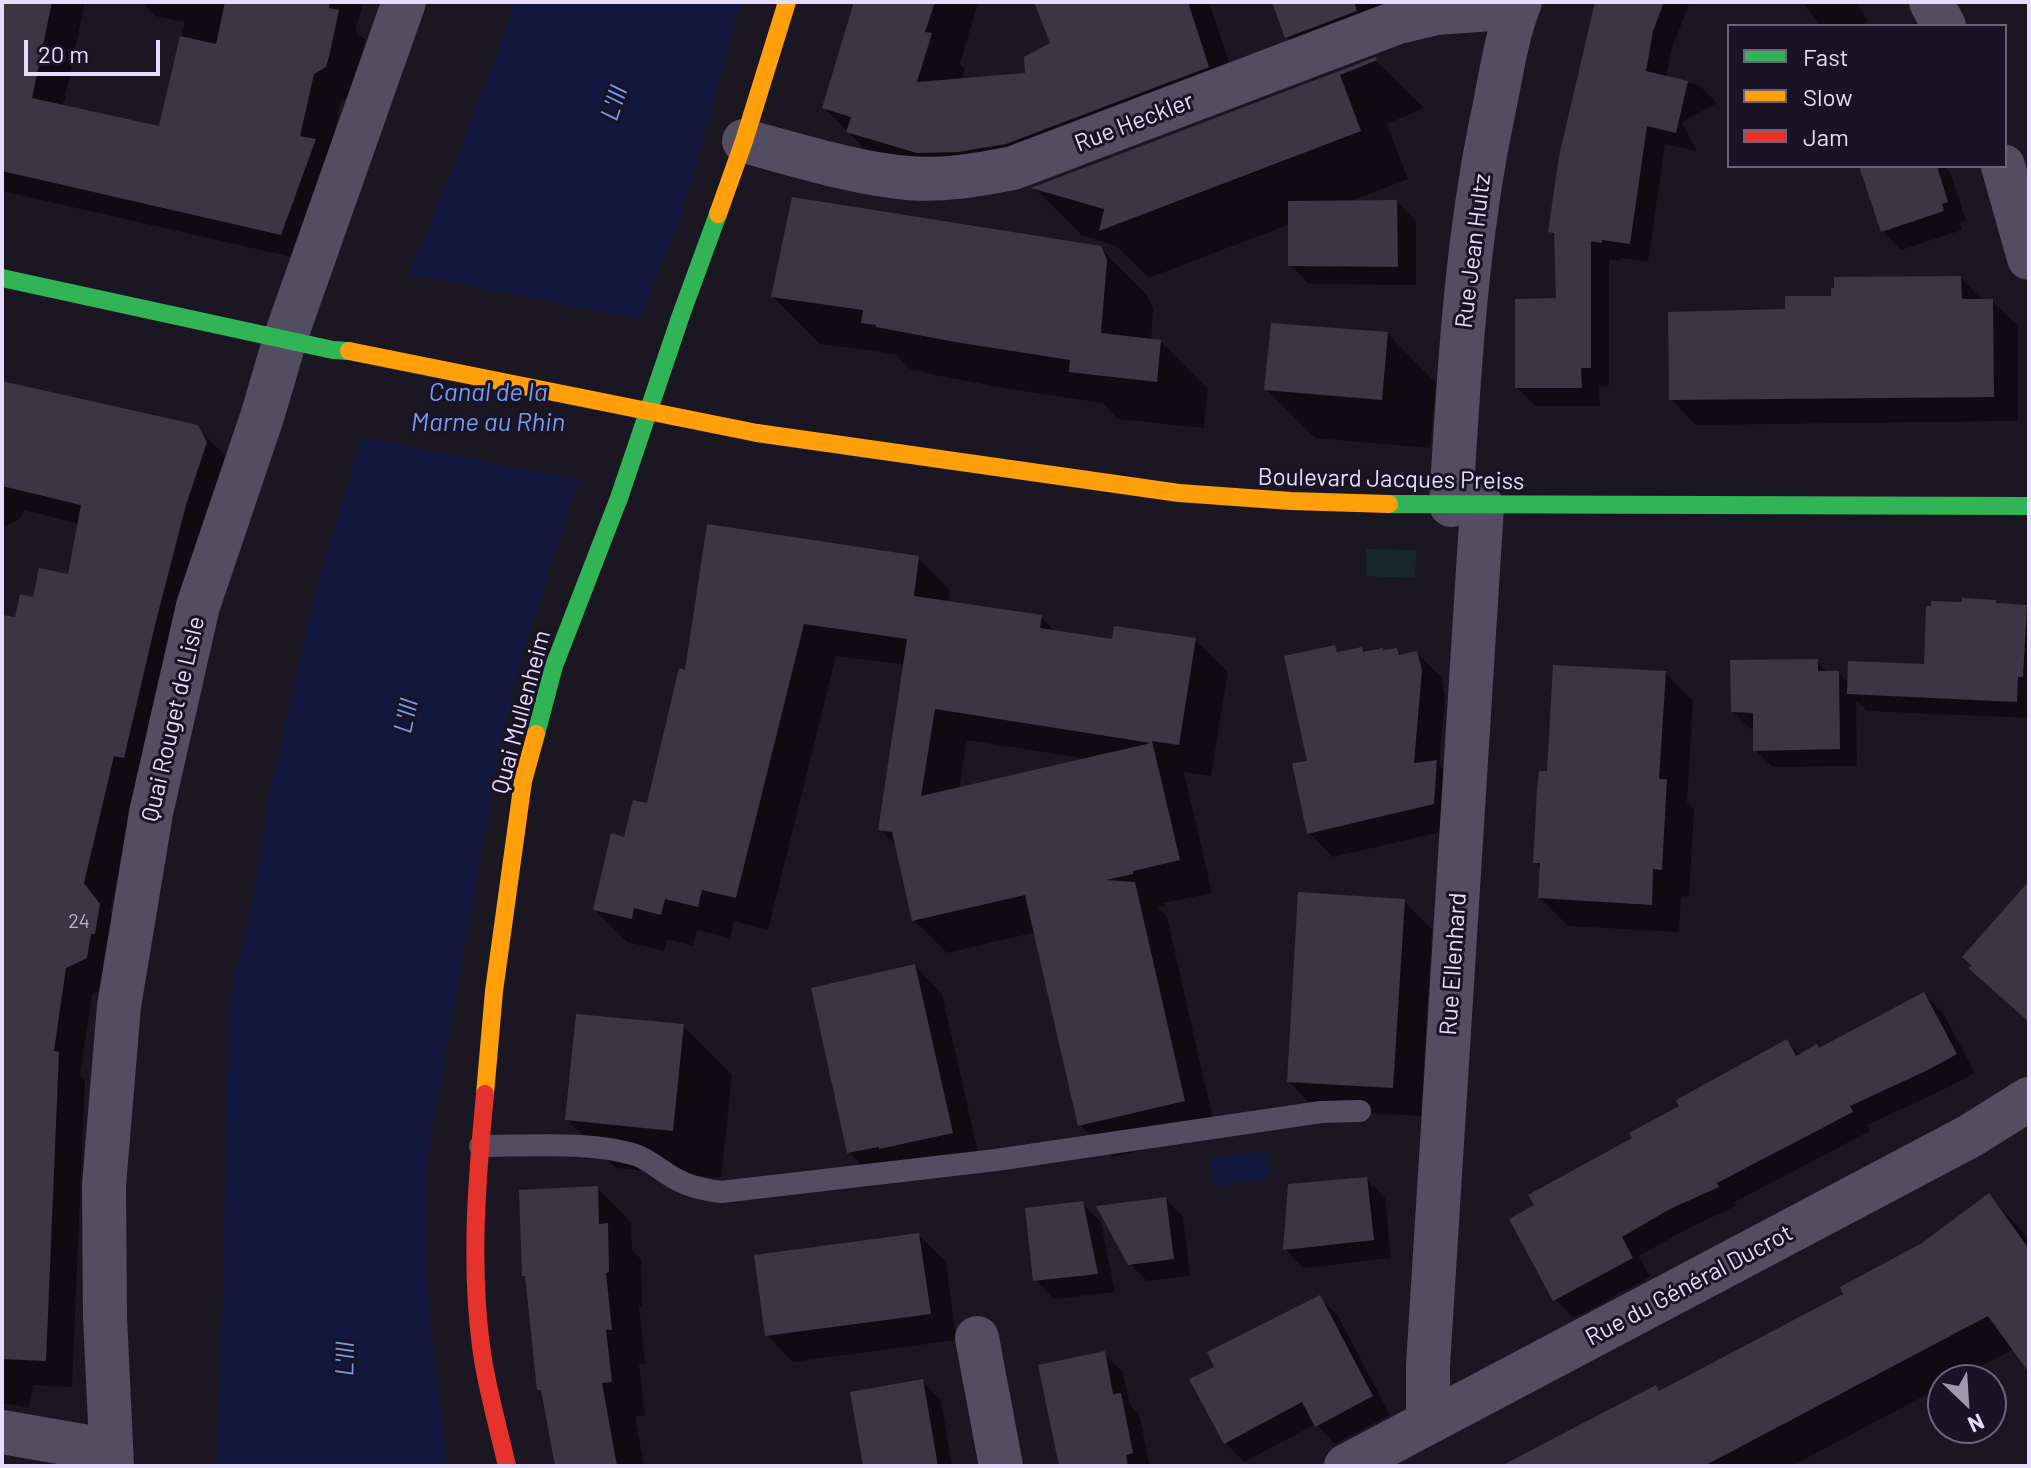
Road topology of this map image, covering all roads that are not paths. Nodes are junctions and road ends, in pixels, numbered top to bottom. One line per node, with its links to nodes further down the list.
1 (404, 2): 8 (street, Quai Rouget de Lisle)
2 (787, 2): 4 (main road, Quai Mullenheim)
3 (1519, 4): 4 (street, Rue Heckler); 9 (street, Rue Jean Hultz)
4 (744, 141): 13 (main road, Quai Mullenheim)
5 (2004, 168): 6 (street)
6 (2029, 258)
7 (2, 278): 8 (main road, Boulevard Jacques Preiss)
8 (285, 339): 9 (main road, Boulevard Jacques Preiss, bridge); 17 (street, Quai Rouget de Lisle)
9 (1466, 506): 10 (main road, Boulevard Jacques Preiss); 15 (street, Rue Ellenhard)
10 (2029, 506)
11 (2029, 1099): 15 (street, Rue du Général Ducrot)
12 (1360, 1111): 13 (lane)
13 (480, 1146): 18 (main road, Quai Mullenheim)
14 (977, 1338): 19 (street)
15 (1428, 1422): 20 (street, Rue du Général Ducrot)
16 (2, 1432): 17 (street)
17 (111, 1458)
18 (507, 1466)
19 (1001, 1466)
20 (1346, 1466)

